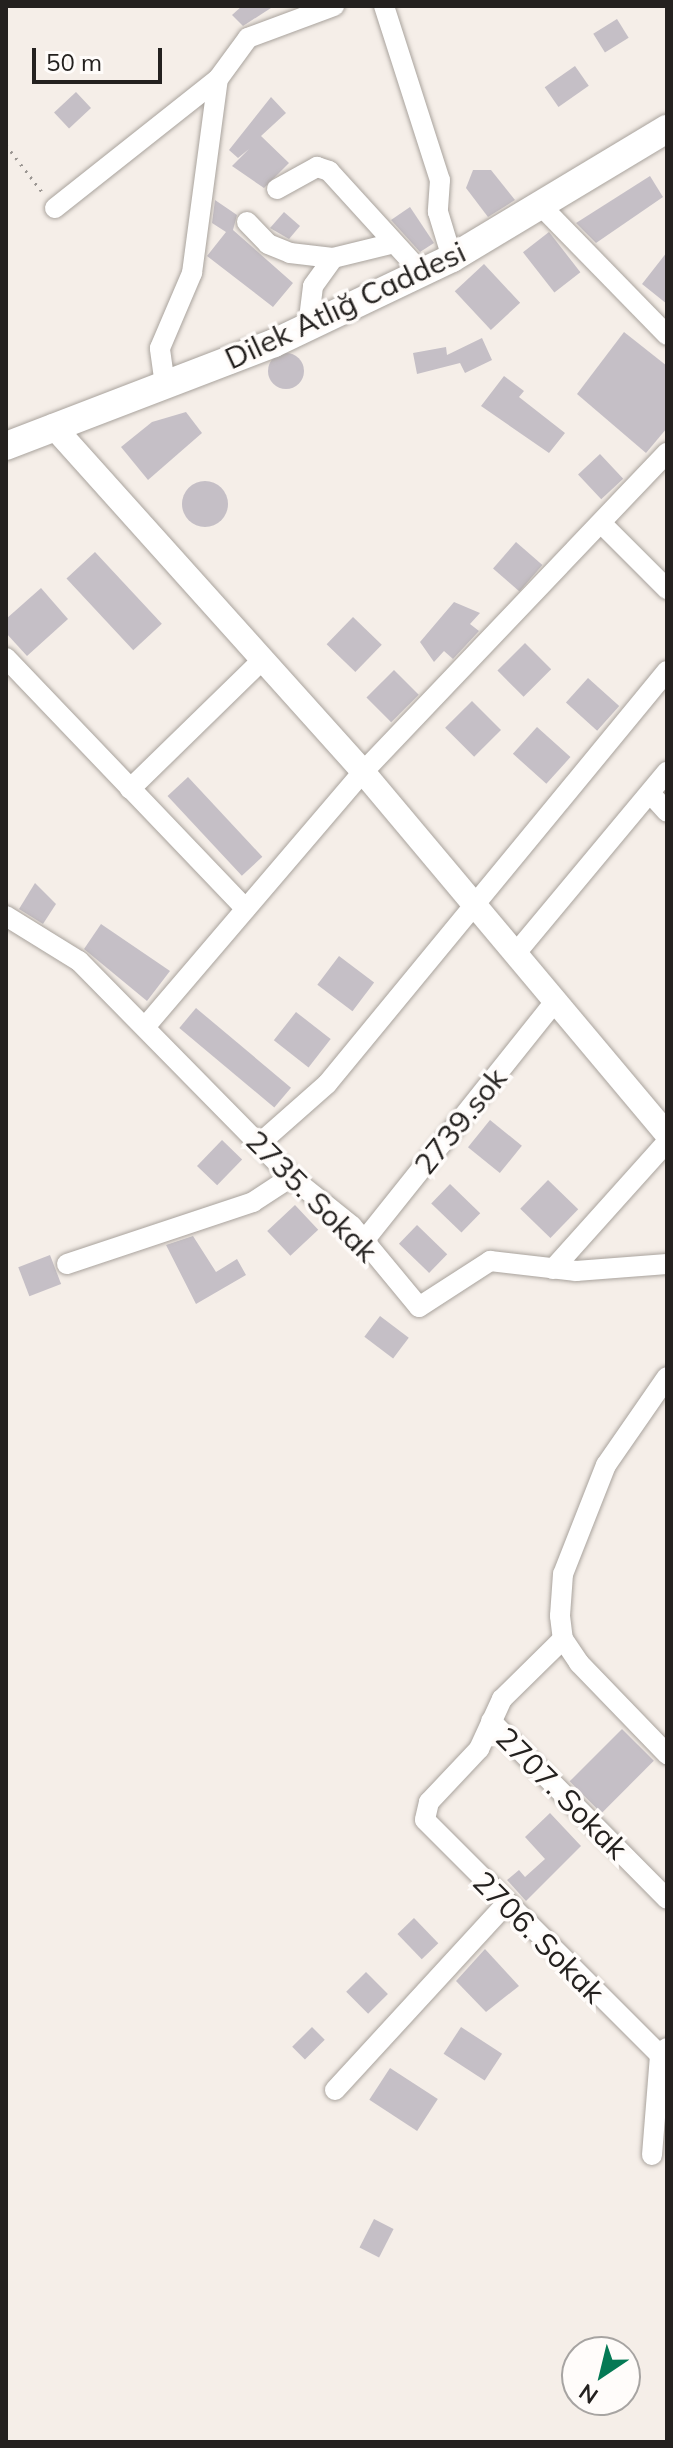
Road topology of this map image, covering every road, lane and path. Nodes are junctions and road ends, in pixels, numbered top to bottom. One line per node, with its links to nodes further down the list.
1 (334, 6): 3 (street)
2 (384, 6): 13 (street)
3 (303, 10): 4 (street)
4 (218, 79): 8 (street); 17 (street)
5 (667, 129): 9 (main road, Dilek Atlığ Caddesi)
6 (6, 145): 8 (path)
7 (277, 189): 11 (street)
8 (55, 208)
9 (544, 209): 13 (main road, Dilek Atlığ Caddesi); 16 (street)
10 (247, 222): 12 (street)
11 (390, 244): 12 (street); 14 (street)
12 (333, 258): 15 (street)
13 (452, 258): 14 (main road, Dilek Atlığ Caddesi)
14 (421, 272): 15 (main road, Dilek Atlığ Caddesi)
15 (308, 327): 17 (main road, Dilek Atlığ Caddesi)
16 (667, 335)
17 (165, 385): 18 (main road, Dilek Atlığ Caddesi)
18 (53, 426): 19 (main road, Dilek Atlığ Caddesi); 24 (street)
19 (6, 446)
20 (667, 453): 21 (street)
21 (603, 525): 22 (street); 26 (street)
22 (667, 589)
23 (6, 658): 28 (street)
24 (263, 659): 26 (street); 28 (street)
25 (667, 671): 31 (street)
26 (363, 772): 31 (street); 32 (street)
27 (667, 772): 29 (street)
28 (130, 789): 32 (street)
29 (650, 793): 30 (street); 34 (street)
30 (667, 812)
31 (470, 904): 34 (street); 39 (street)
32 (246, 909): 36 (street)
33 (6, 916): 36 (street, 2735. Sokak)
34 (516, 953): 35 (street)
35 (556, 1000): 37 (street); 41 (street, 2739.sok)
36 (145, 1027): 39 (street, 2735. Sokak)
37 (667, 1134)
38 (667, 1142): 44 (street)
39 (259, 1144): 40 (street, 2735. Sokak)
40 (291, 1177): 41 (street, 2735. Sokak); 42 (street)
41 (363, 1242): 44 (street, 2735. Sokak)
42 (67, 1264)
43 (667, 1264): 44 (street, 2735. Sokak)
44 (553, 1269)
45 (667, 1377): 46 (street)
46 (563, 1639): 47 (street); 48 (street)
47 (491, 1721): 49 (street, 2707. Sokak); 50 (street, 2706. Sokak)
48 (667, 1754)
49 (667, 1899)
50 (505, 1905): 51 (street, 2706. Sokak); 52 (street)
51 (664, 2052): 53 (street)
52 (335, 2090)
53 (652, 2155)

